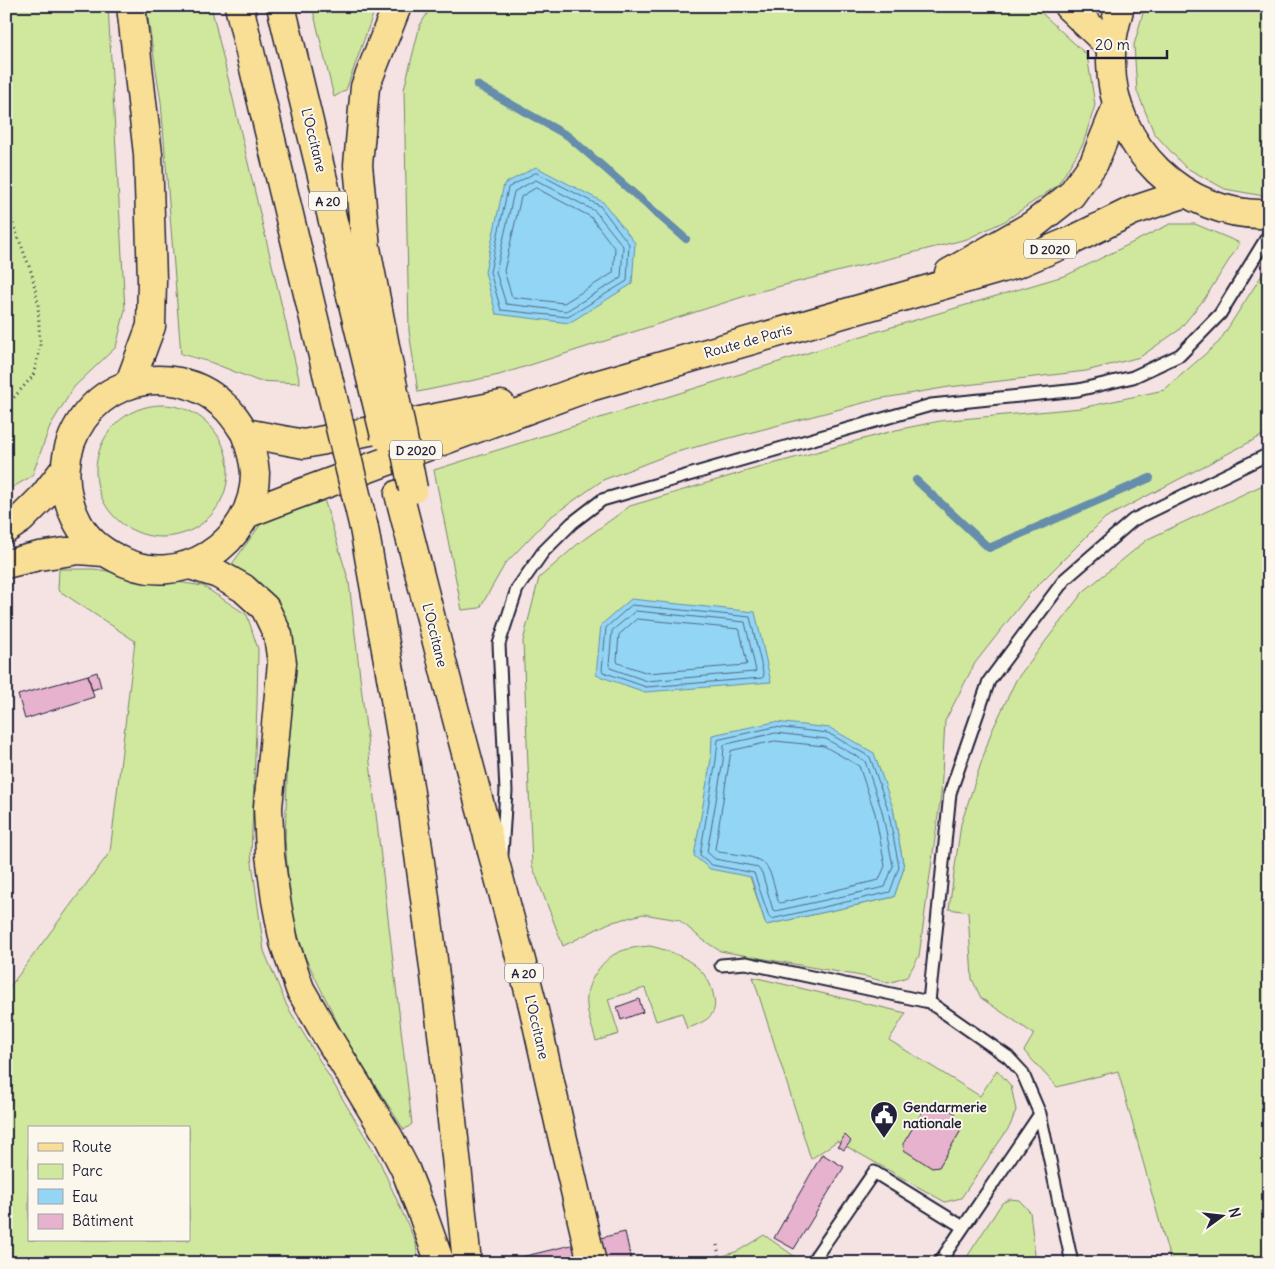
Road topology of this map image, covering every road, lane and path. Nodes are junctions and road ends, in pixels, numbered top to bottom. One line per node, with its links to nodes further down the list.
1 (131, 6): 14 (main road)
2 (238, 6): 34 (main road, bridge)
3 (282, 6): 16 (main road, L'Occitane / A 20)
4 (397, 6): 16 (main road)
5 (1068, 6): 7 (main road)
6 (1120, 6): 7 (main road)
7 (1111, 47): 8 (main road)
8 (1117, 106): 9 (main road); 13 (main road, D 2020)
9 (1186, 193): 11 (main road); 13 (main road, D 2020)
10 (6, 204): 17 (path)
11 (1269, 214)
12 (1269, 234): 26 (lane)
13 (911, 294): 15 (main road, Route de Paris / D 2020)
14 (129, 384): 18 (main road); 20 (main road)
15 (586, 388): 18 (main road, D 2020); 21 (main road, D 2020)
16 (384, 391): 26 (main road, L'Occitane / A 20, bridge)
17 (6, 408)
18 (245, 433): 21 (main road)
19 (1269, 454): 28 (lane)
20 (64, 470): 22 (main road); 23 (main road)
21 (246, 514): 25 (main road)
22 (6, 528)
23 (104, 552): 24 (main road); 25 (main road)
24 (6, 564)
25 (190, 565): 33 (main road)
26 (501, 885): 35 (main road, L'Occitane / A 20)
27 (721, 965): 28 (lane)
28 (928, 1002): 29 (lane)
29 (1040, 1114): 30 (lane); 38 (lane)
30 (963, 1227): 32 (lane); 37 (lane)
31 (717, 1245): 36 (path)
32 (816, 1256)
33 (440, 1263)
34 (467, 1263)
35 (592, 1263)
36 (720, 1263)
37 (940, 1263)
38 (1072, 1263)

